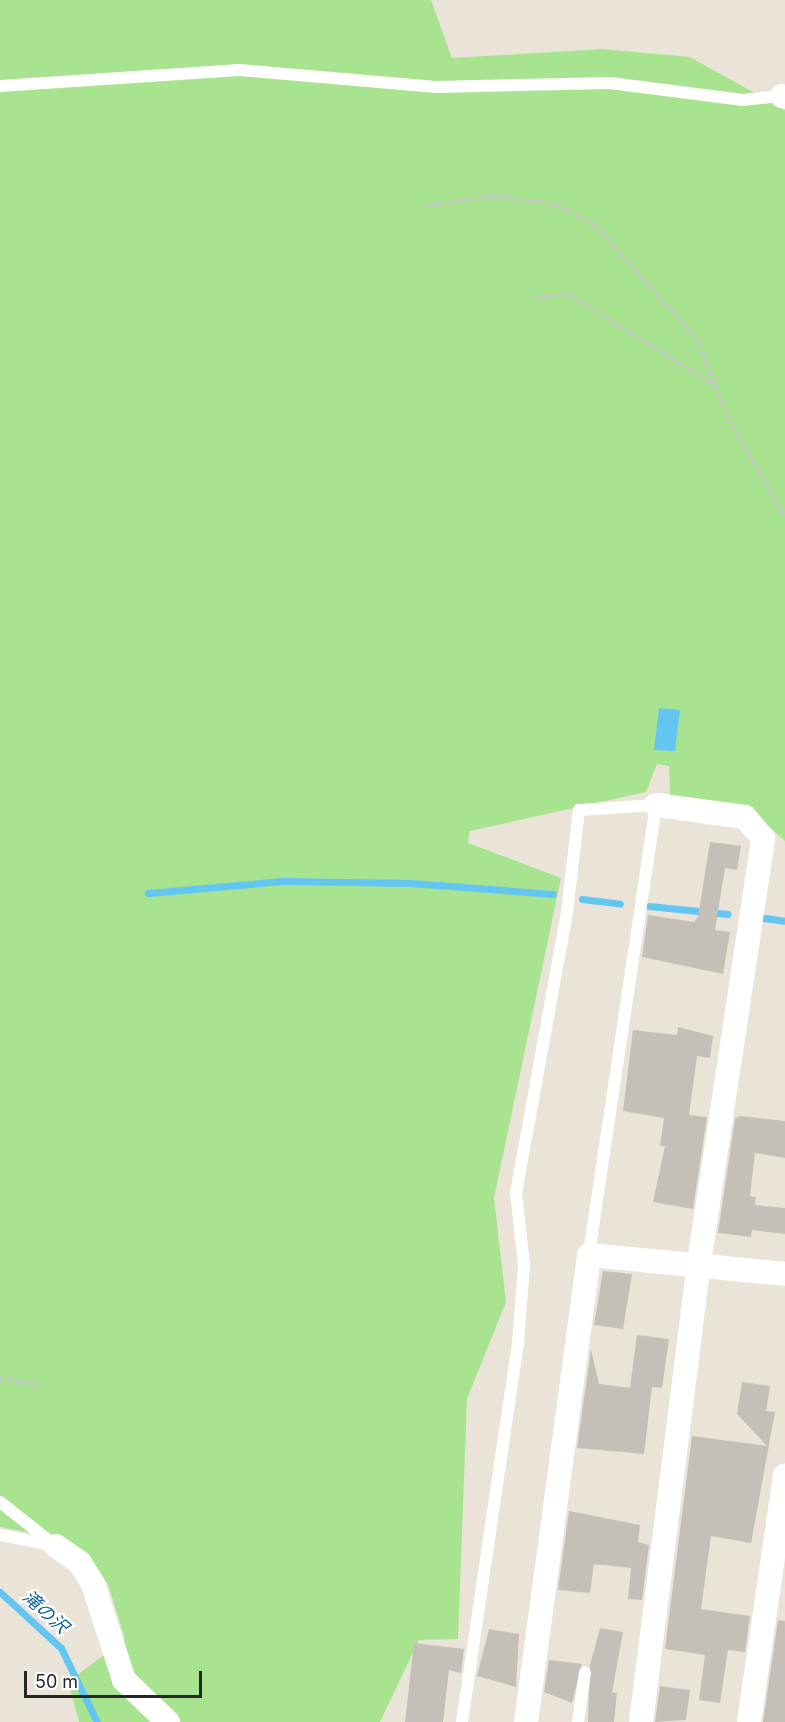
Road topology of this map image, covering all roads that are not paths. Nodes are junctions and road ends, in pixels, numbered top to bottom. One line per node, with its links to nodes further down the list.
1 (0, 86): 2 (lane)
2 (784, 97)
3 (656, 805): 4 (lane); 5 (street); 13 (lane)
4 (589, 1254): 5 (street); 14 (street)
5 (699, 1263): 6 (street); 16 (street)
6 (785, 1274)
7 (785, 1476): 17 (street)
8 (0, 1502): 10 (lane)
9 (0, 1535): 10 (lane)
10 (56, 1546): 12 (street)
11 (585, 1672): 15 (lane)
12 (168, 1722)
13 (462, 1722)
14 (526, 1722)
15 (578, 1722)
16 (641, 1722)
17 (749, 1722)

